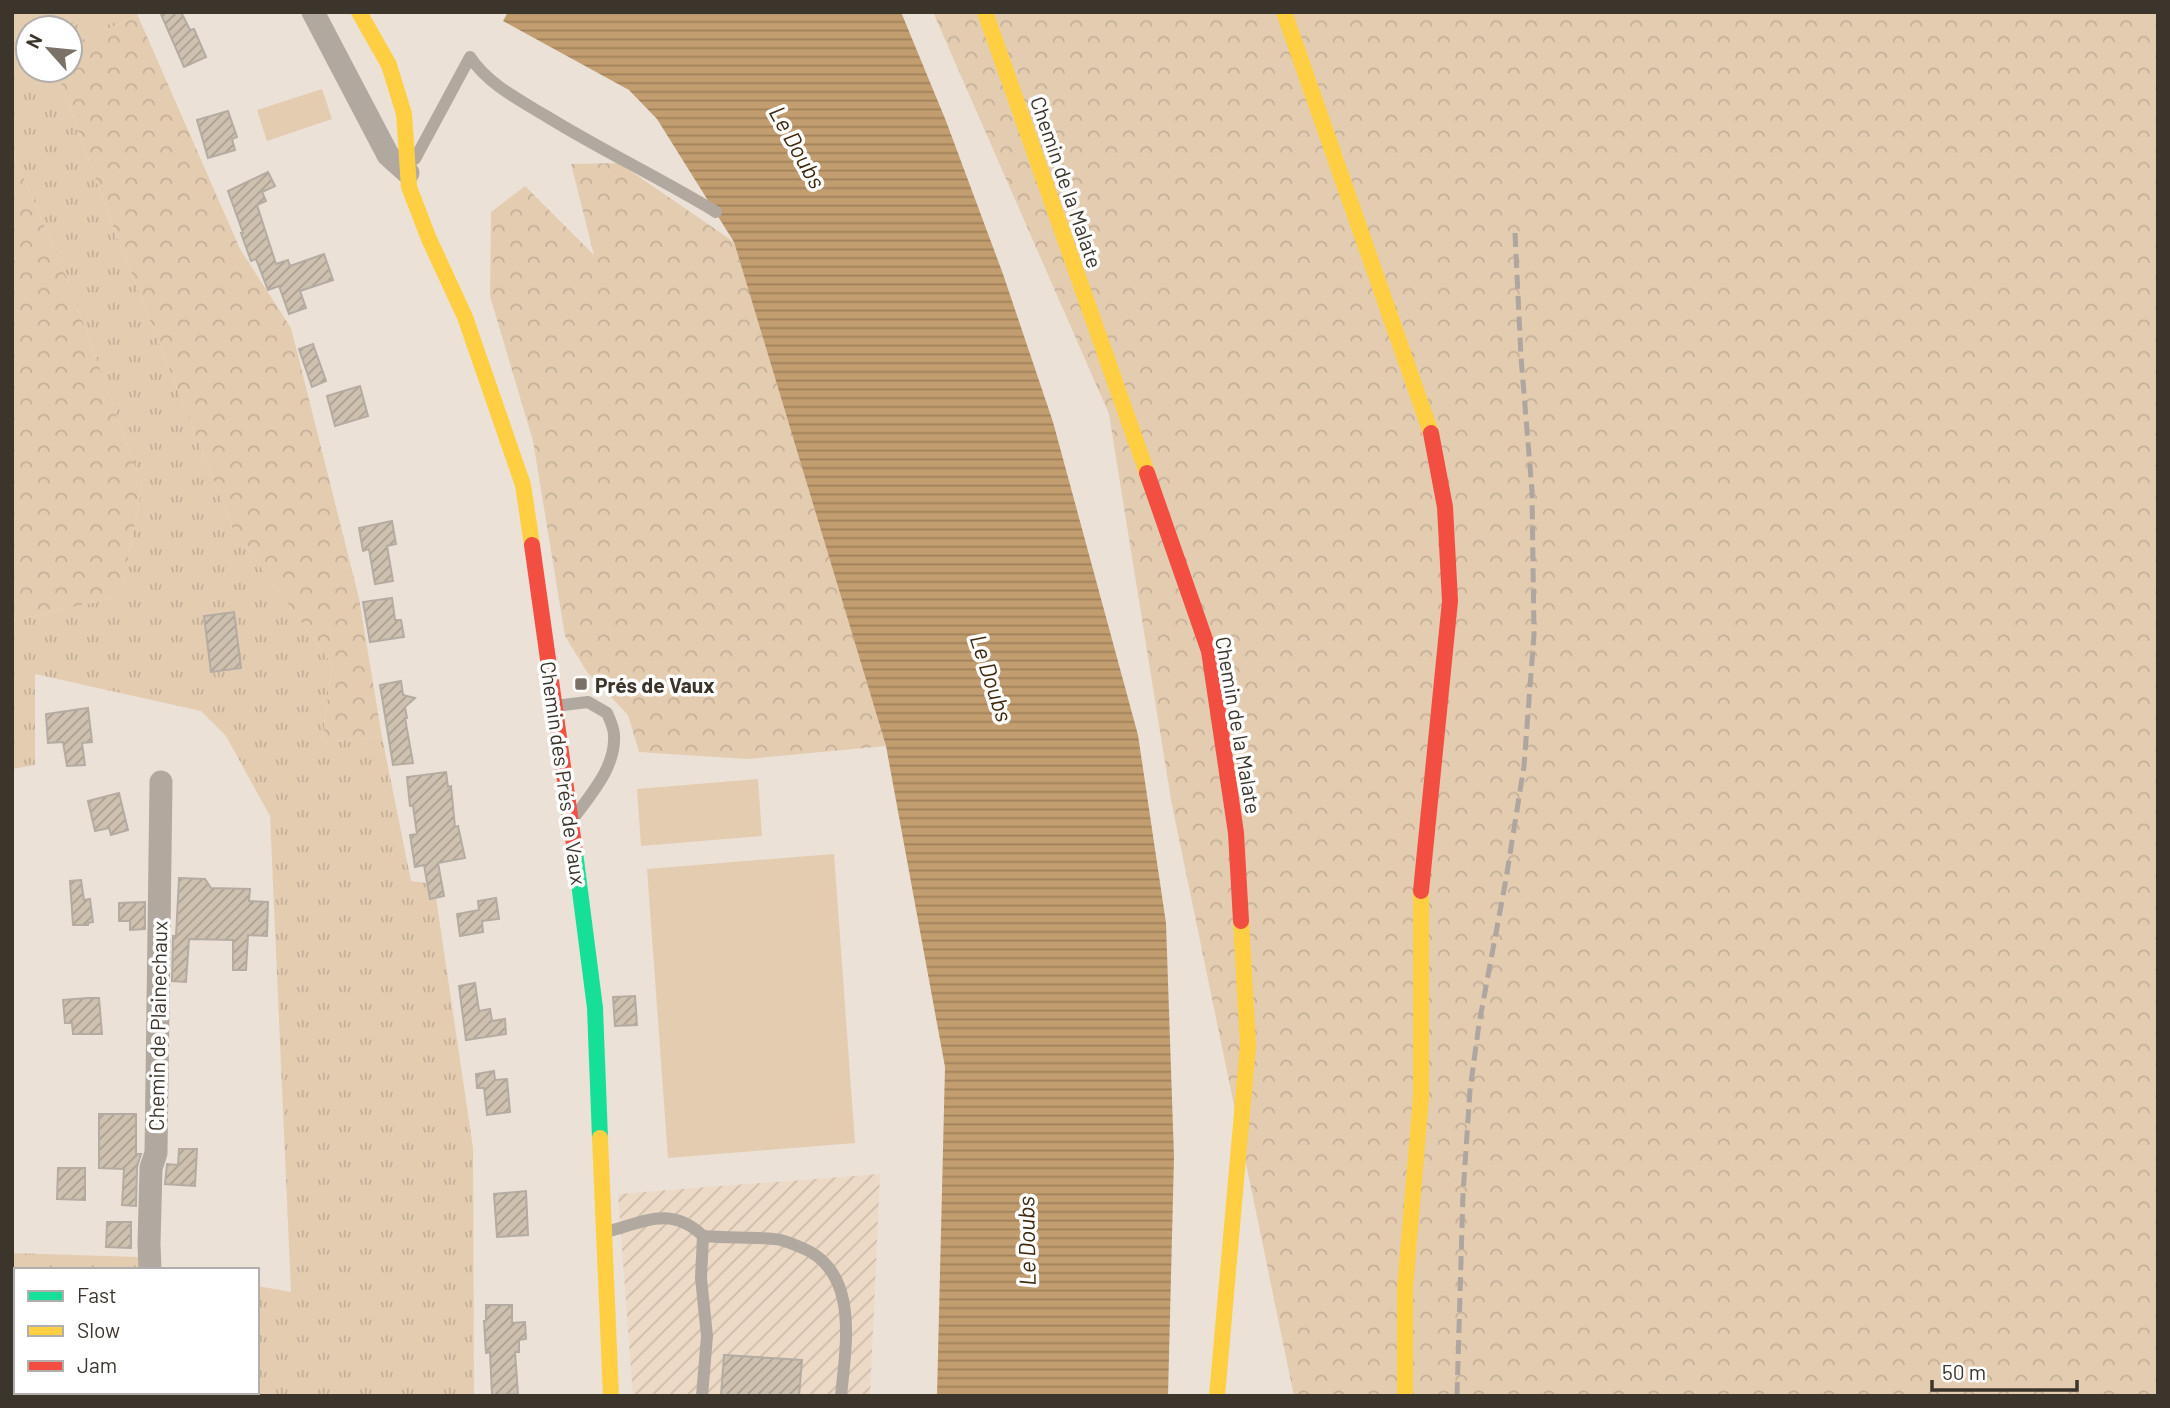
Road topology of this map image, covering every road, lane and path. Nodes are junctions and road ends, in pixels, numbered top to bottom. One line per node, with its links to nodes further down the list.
1 (313, 12): 5 (street, Chemin des Prés de Vaux)
2 (359, 12): 5 (street, Chemin des Prés de Vaux)
3 (985, 12): 16 (street, Chemin de la Malate)
4 (1284, 12): 17 (street)
5 (408, 173): 6 (lane); 7 (street, Chemin des Prés de Vaux)
6 (716, 212)
7 (554, 706): 9 (street, Chemin des Prés de Vaux); 9 (lane)
8 (161, 782): 12 (street, Chemin de Plainechaux)
9 (570, 822): 10 (street, Chemin des Prés de Vaux)
10 (603, 1233): 11 (lane); 13 (street, Chemin des Prés de Vaux)
11 (703, 1236): 14 (lane); 15 (lane)
12 (150, 1268)
13 (611, 1396)
14 (702, 1396)
15 (841, 1396)
16 (1217, 1396)
17 (1405, 1396)

